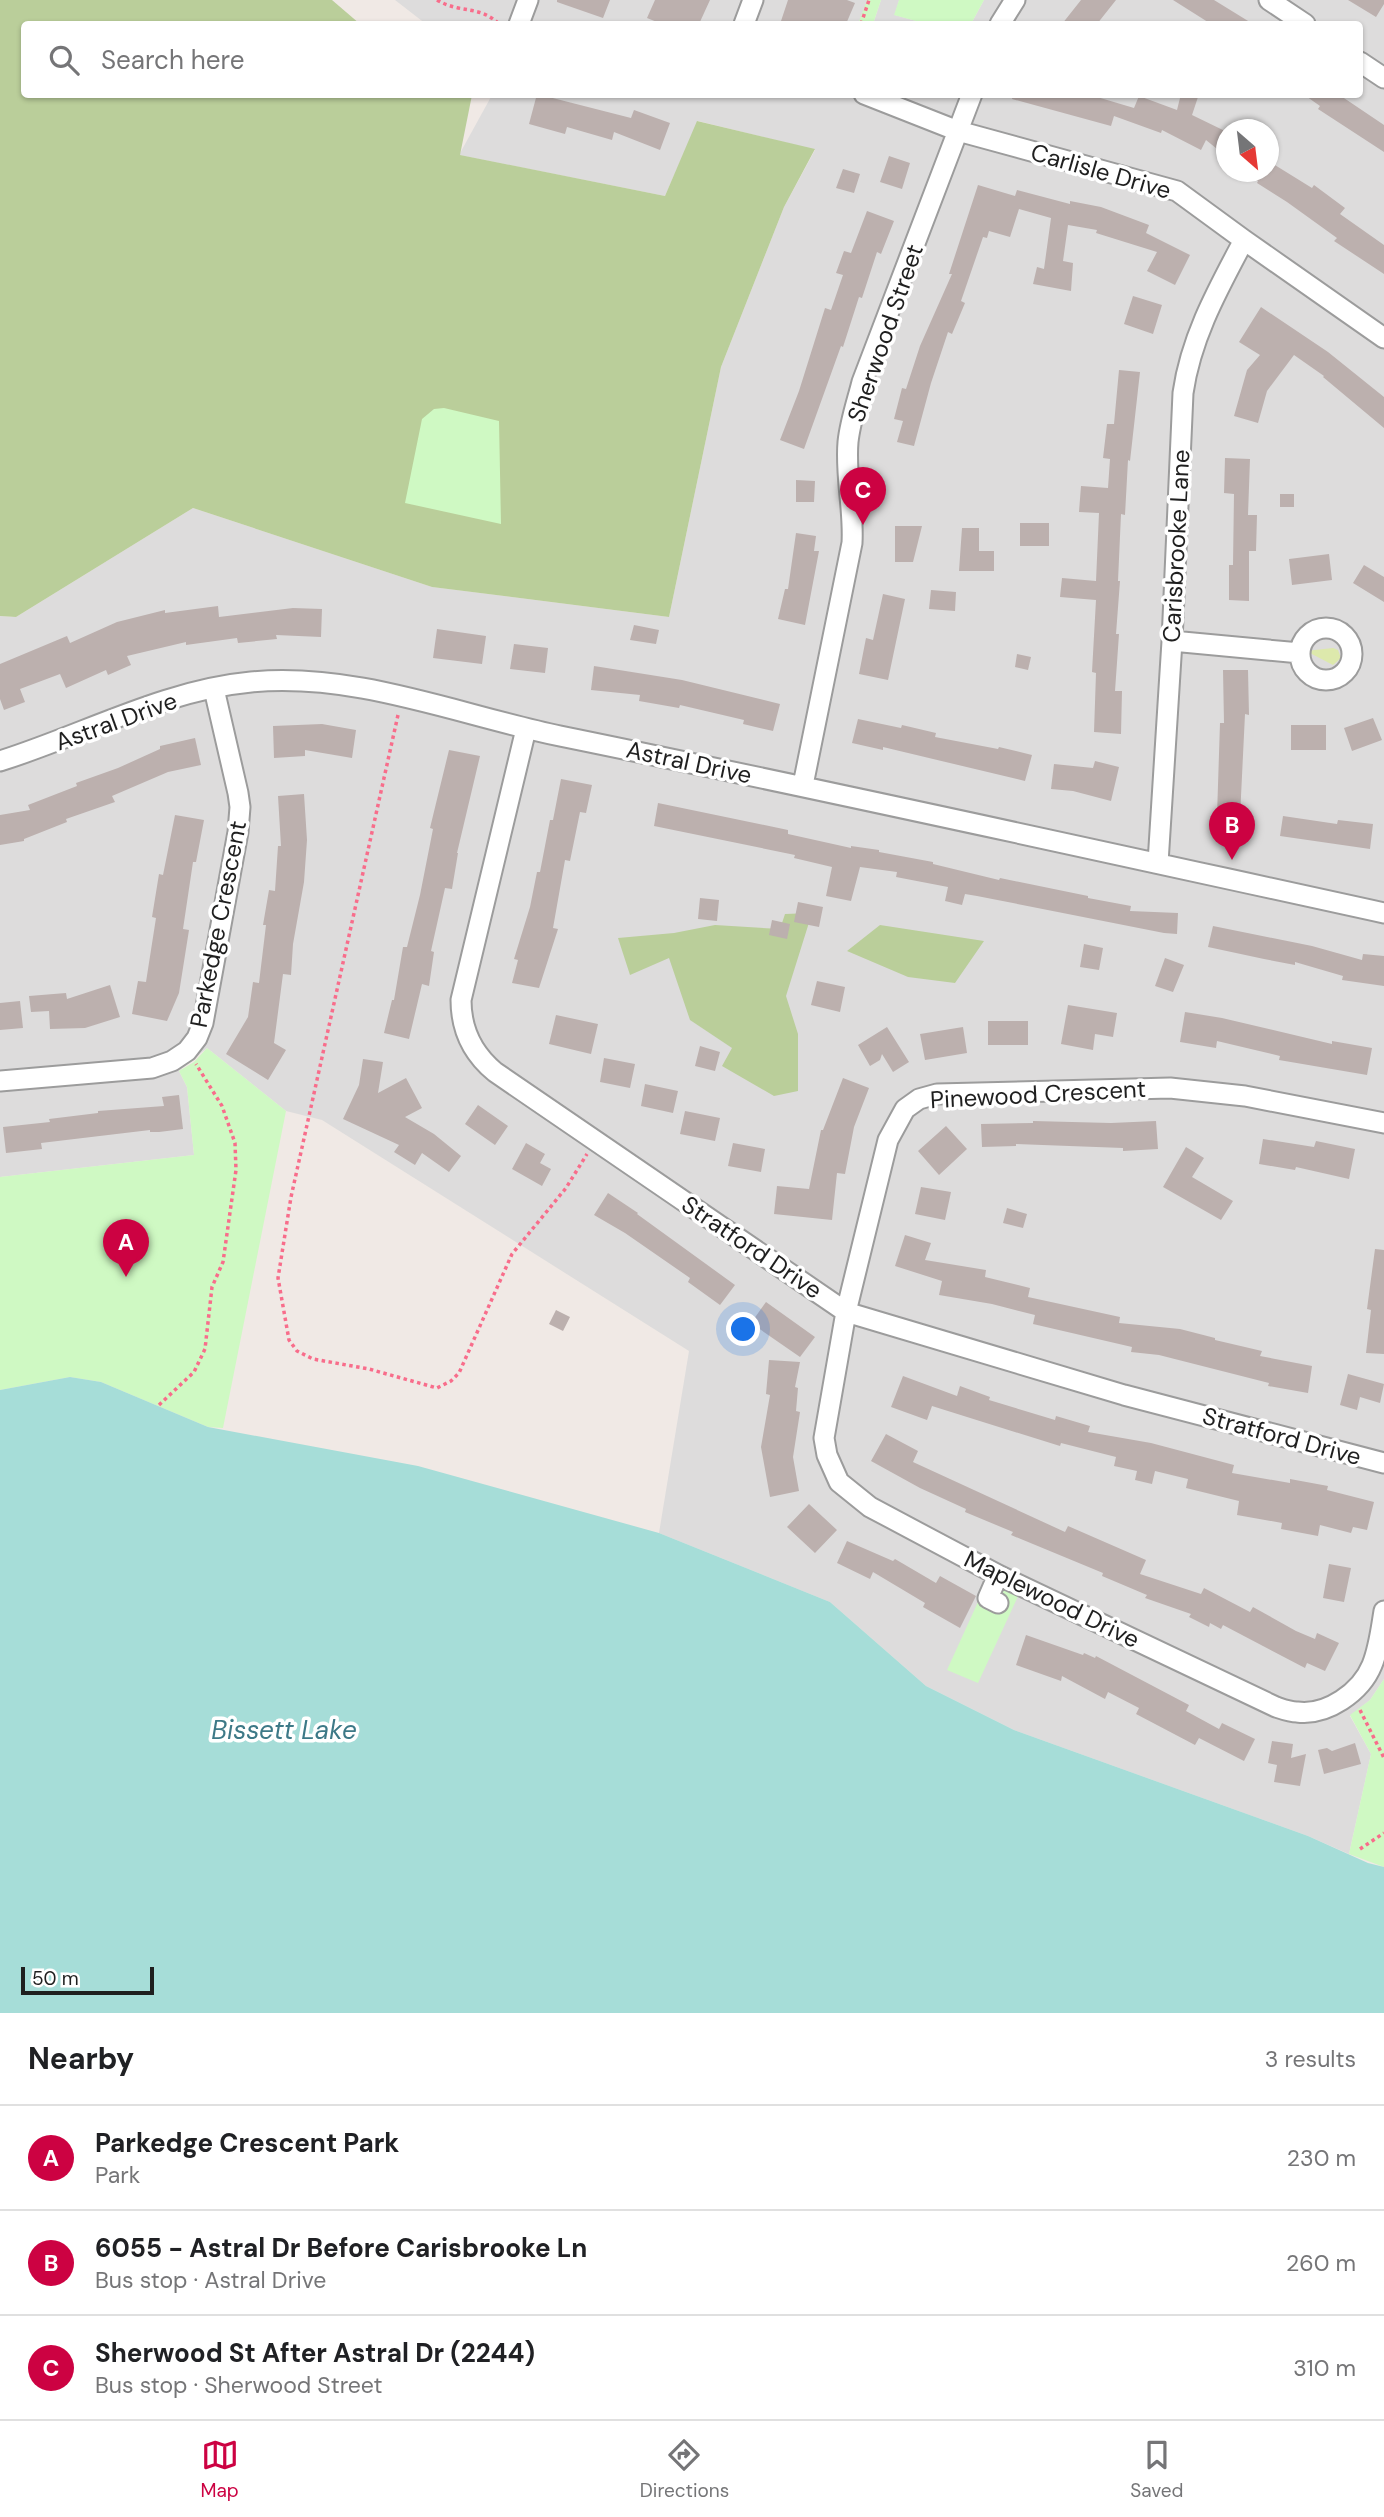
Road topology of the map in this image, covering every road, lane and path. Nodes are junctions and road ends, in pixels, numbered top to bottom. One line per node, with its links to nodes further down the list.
1 (437, 0): 7 (path)
2 (528, 0): 8 (street)
3 (753, 0): 9 (street)
4 (869, 0): 10 (path)
5 (1015, 0): 11 (street)
6 (1269, 0): 12 (street)
7 (496, 21)
8 (520, 21)
9 (745, 21)
10 (862, 21)
11 (1002, 21)
12 (1300, 21)
13 (1363, 64): 14 (street)
14 (1384, 78)
15 (874, 98): 17 (street, Carlisle Drive)
16 (970, 98): 17 (street, Sherwood Street)
17 (958, 131): 18 (street, Carlisle Drive); 26 (street, Sherwood Street)
18 (1244, 240): 19 (street, Carlisle Drive); 20 (street, Carisbrooke Lane)
19 (1384, 338)
20 (1172, 641): 21 (street); 27 (street, Carisbrooke Lane)
21 (1300, 653)
22 (214, 689): 23 (street, Astral Drive); 25 (street, Astral Drive); 29 (street, Parkedge Crescent)
23 (401, 697): 24 (street, Astral Drive); 32 (path)
24 (526, 729): 26 (street, Astral Drive); 32 (street, Stratford Drive)
25 (0, 761)
26 (803, 785): 27 (street, Astral Drive)
27 (1158, 863): 28 (street, Astral Drive)
28 (1384, 913)
29 (187, 1051): 30 (street, Parkedge Crescent); 34 (path)
30 (0, 1081)
31 (1384, 1123): 33 (street, Pinewood Crescent)
32 (596, 1140): 33 (street, Stratford Drive)
33 (846, 1312): 35 (street, Stratford Drive); 36 (street, Maplewood Drive)
34 (159, 1405)
35 (1384, 1463)
36 (998, 1575): 37 (street); 39 (street, Maplewood Drive)
37 (998, 1603)
38 (1384, 1611): 39 (street, Maplewood Drive)
39 (1352, 1693): 40 (path)
40 (1384, 1758)
41 (1384, 1833): 42 (path)
42 (1360, 1849)

